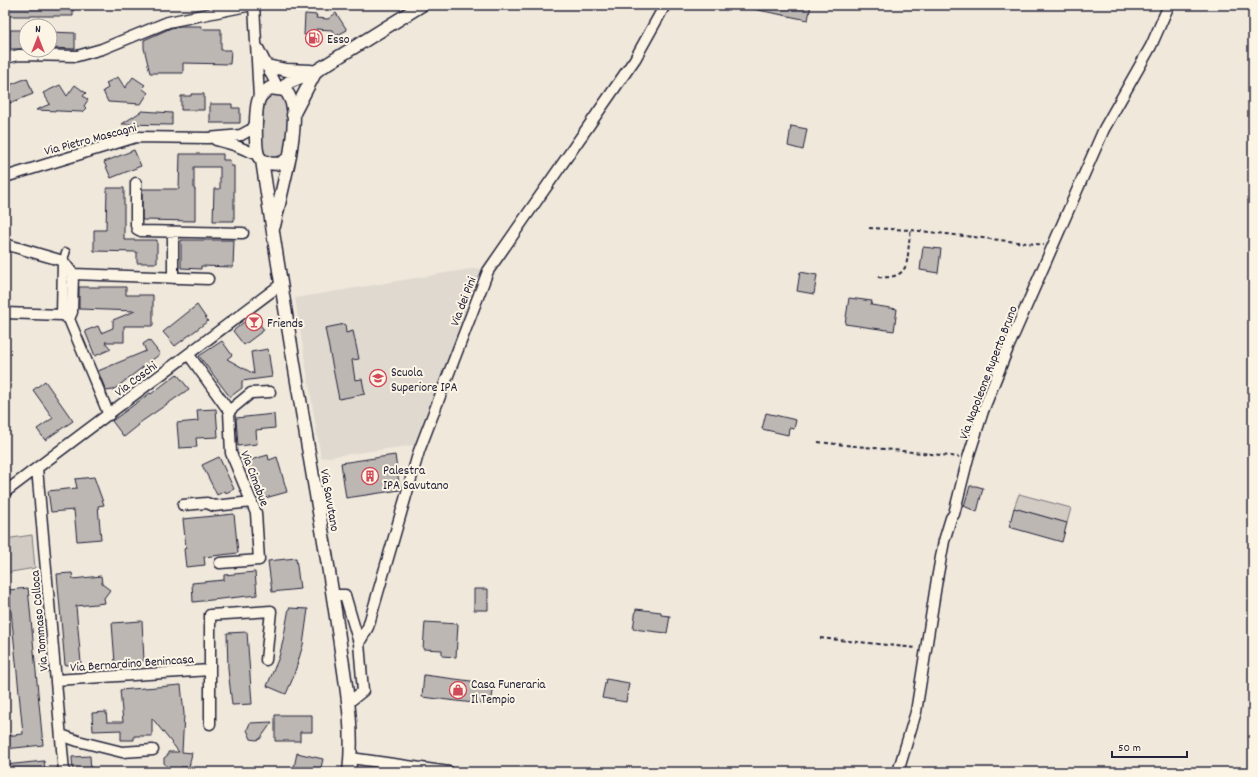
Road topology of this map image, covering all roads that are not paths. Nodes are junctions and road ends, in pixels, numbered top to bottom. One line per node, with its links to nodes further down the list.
1 (253, 5): 5 (street); 6 (street)
2 (422, 5): 8 (street)
3 (665, 5): 39 (street, Via dei Pini)
4 (1169, 5): 51 (street, Via Napoleone Ruperto Bruno)
5 (255, 40): 7 (street); 10 (street)
6 (5, 58)
7 (267, 66): 8 (street); 9 (street)
8 (316, 71): 9 (street); 11 (street)
9 (280, 89): 10 (street); 11 (street)
10 (259, 98): 12 (street, Via Savutano)
11 (293, 115): 14 (street)
12 (256, 121): 13 (street); 15 (street, Via Savutano)
13 (208, 138): 15 (street); 16 (street, Via Pietro Mascagni)
14 (290, 156): 15 (street); 20 (street)
15 (260, 158): 20 (street, Via Savutano)
16 (5, 177)
17 (136, 183): 18 (street)
18 (173, 232): 19 (street); 24 (street)
19 (243, 233)
20 (272, 233): 26 (street, Via Savutano)
21 (5, 244): 22 (street)
22 (64, 256): 23 (street); 28 (street)
23 (73, 274): 24 (street); 28 (street)
24 (173, 278): 25 (street)
25 (208, 279)
26 (280, 284): 29 (street, Via Coschi); 38 (street, Via Savutano)
27 (5, 313): 28 (street)
28 (65, 317): 32 (street)
29 (189, 354): 31 (street); 32 (street, Via Coschi)
30 (270, 392): 31 (street)
31 (228, 411): 35 (street, Via Cimabue)
32 (109, 415): 33 (street, Via Coschi)
33 (37, 468): 34 (street, Via Coschi); 42 (street, Via Tommaso Colloca)
34 (5, 492)
35 (252, 502): 36 (street); 37 (street, Via Cimabue)
36 (183, 505)
37 (220, 563)
38 (333, 595): 39 (street); 43 (street, Via Savutano)
39 (358, 643): 43 (street)
40 (266, 660): 41 (street)
41 (210, 670): 42 (street, Via Bernardino Benincasa); 44 (street)
42 (56, 680): 45 (street, Via Tommaso Colloca)
43 (349, 702): 47 (street, Via Savutano)
44 (210, 724)
45 (61, 735): 46 (street); 48 (street, Via Tommaso Colloca)
46 (153, 750)
47 (351, 758): 49 (street, Via Savutano); 50 (street)
48 (64, 772)
49 (349, 772)
50 (449, 772)
51 (898, 772)

